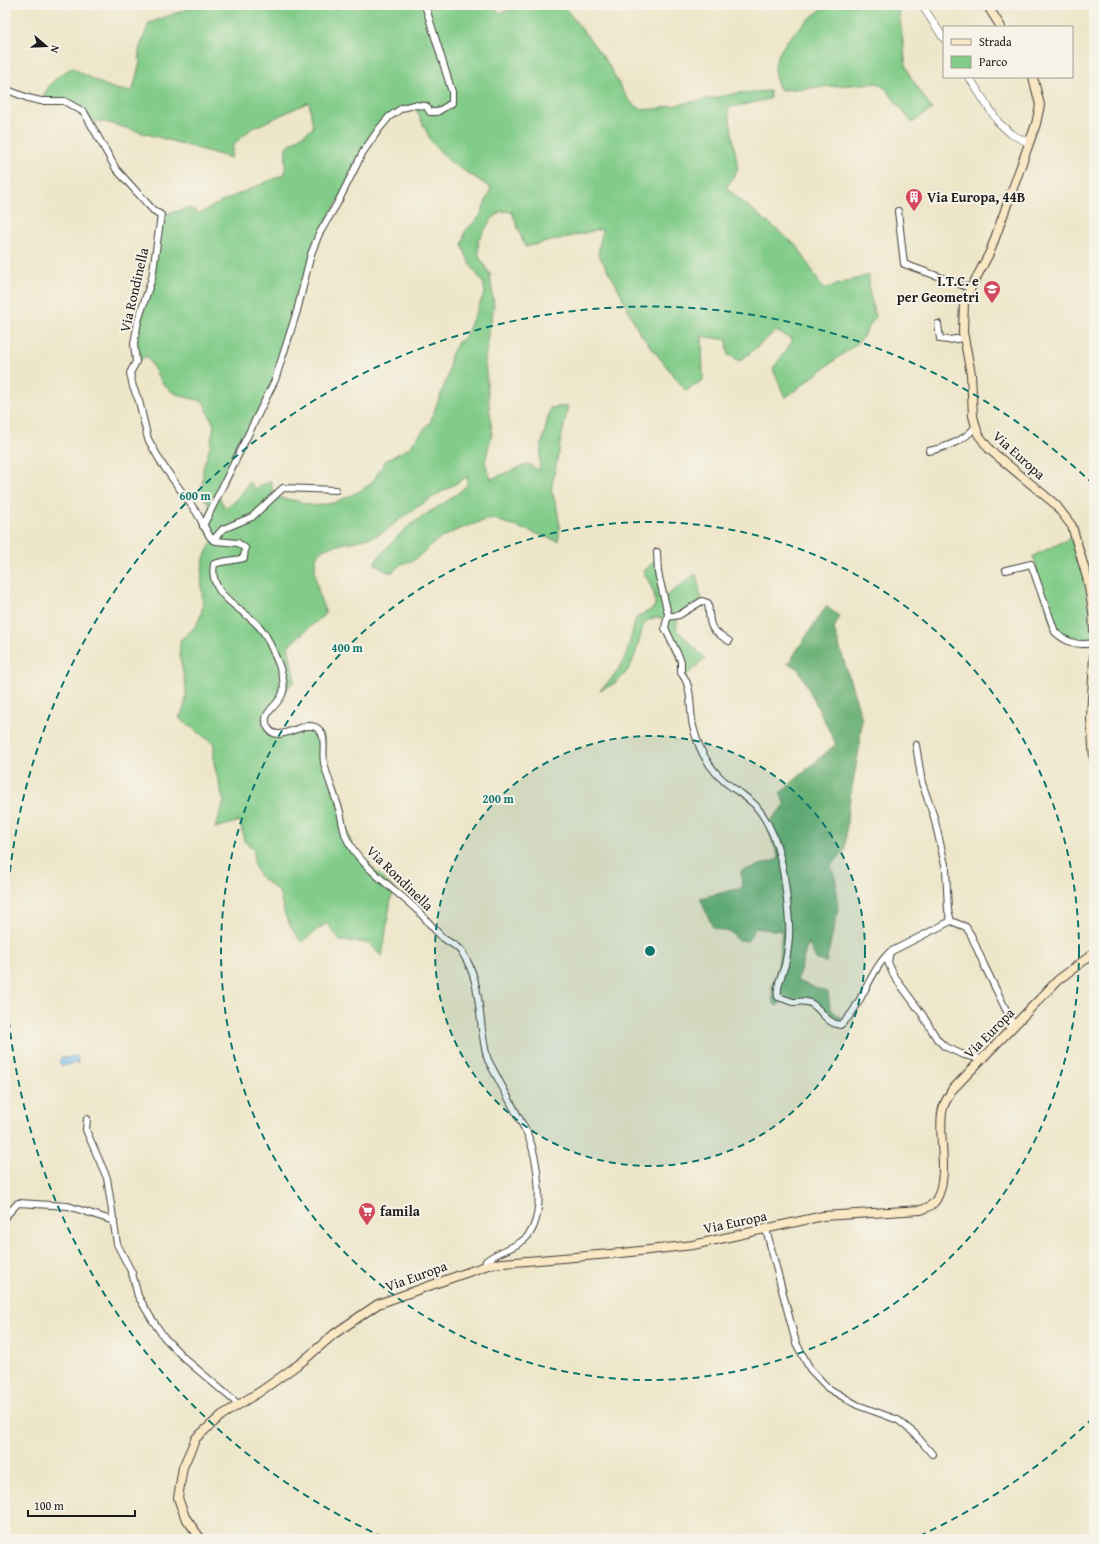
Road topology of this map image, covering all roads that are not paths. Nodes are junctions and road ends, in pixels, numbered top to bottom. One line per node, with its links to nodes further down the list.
1 (425, 5): 17 (street)
2 (922, 5): 5 (street)
3 (987, 5): 4 (main road)
4 (1000, 26)
5 (943, 37)
6 (970, 78): 9 (street)
7 (1033, 78): 9 (main road, Via Europa)
8 (5, 88): 17 (street, Via Rondinella)
9 (1029, 143): 11 (main road, Via Europa)
10 (898, 211): 11 (street)
11 (970, 288): 13 (main road, Via Europa)
12 (938, 324): 13 (street)
13 (964, 338): 14 (main road, Via Europa)
14 (976, 426): 15 (street); 22 (main road, Via Europa)
15 (929, 452)
16 (336, 490): 18 (street)
17 (203, 526): 18 (street, Via Rondinella)
18 (214, 540): 37 (street, Via Rondinella)
19 (657, 552): 21 (street)
20 (1006, 570): 24 (street)
21 (668, 617): 23 (street); 29 (street)
22 (1094, 631)
23 (729, 641)
24 (1094, 643)
25 (1094, 655): 27 (main road)
26 (916, 745): 28 (street)
27 (1094, 759)
28 (951, 921): 29 (street); 31 (street)
29 (890, 952): 32 (street)
30 (1094, 953): 31 (main road, Via Europa)
31 (1014, 1026): 32 (main road, Via Europa)
32 (980, 1059): 36 (main road, Via Europa)
33 (87, 1119): 35 (street)
34 (5, 1217): 35 (street)
35 (114, 1221): 38 (street)
36 (766, 1229): 37 (main road, Via Europa); 39 (street)
37 (485, 1266): 38 (main road, Via Europa)
38 (238, 1404): 40 (main road, Via Europa)
39 (932, 1454)
40 (201, 1539)

